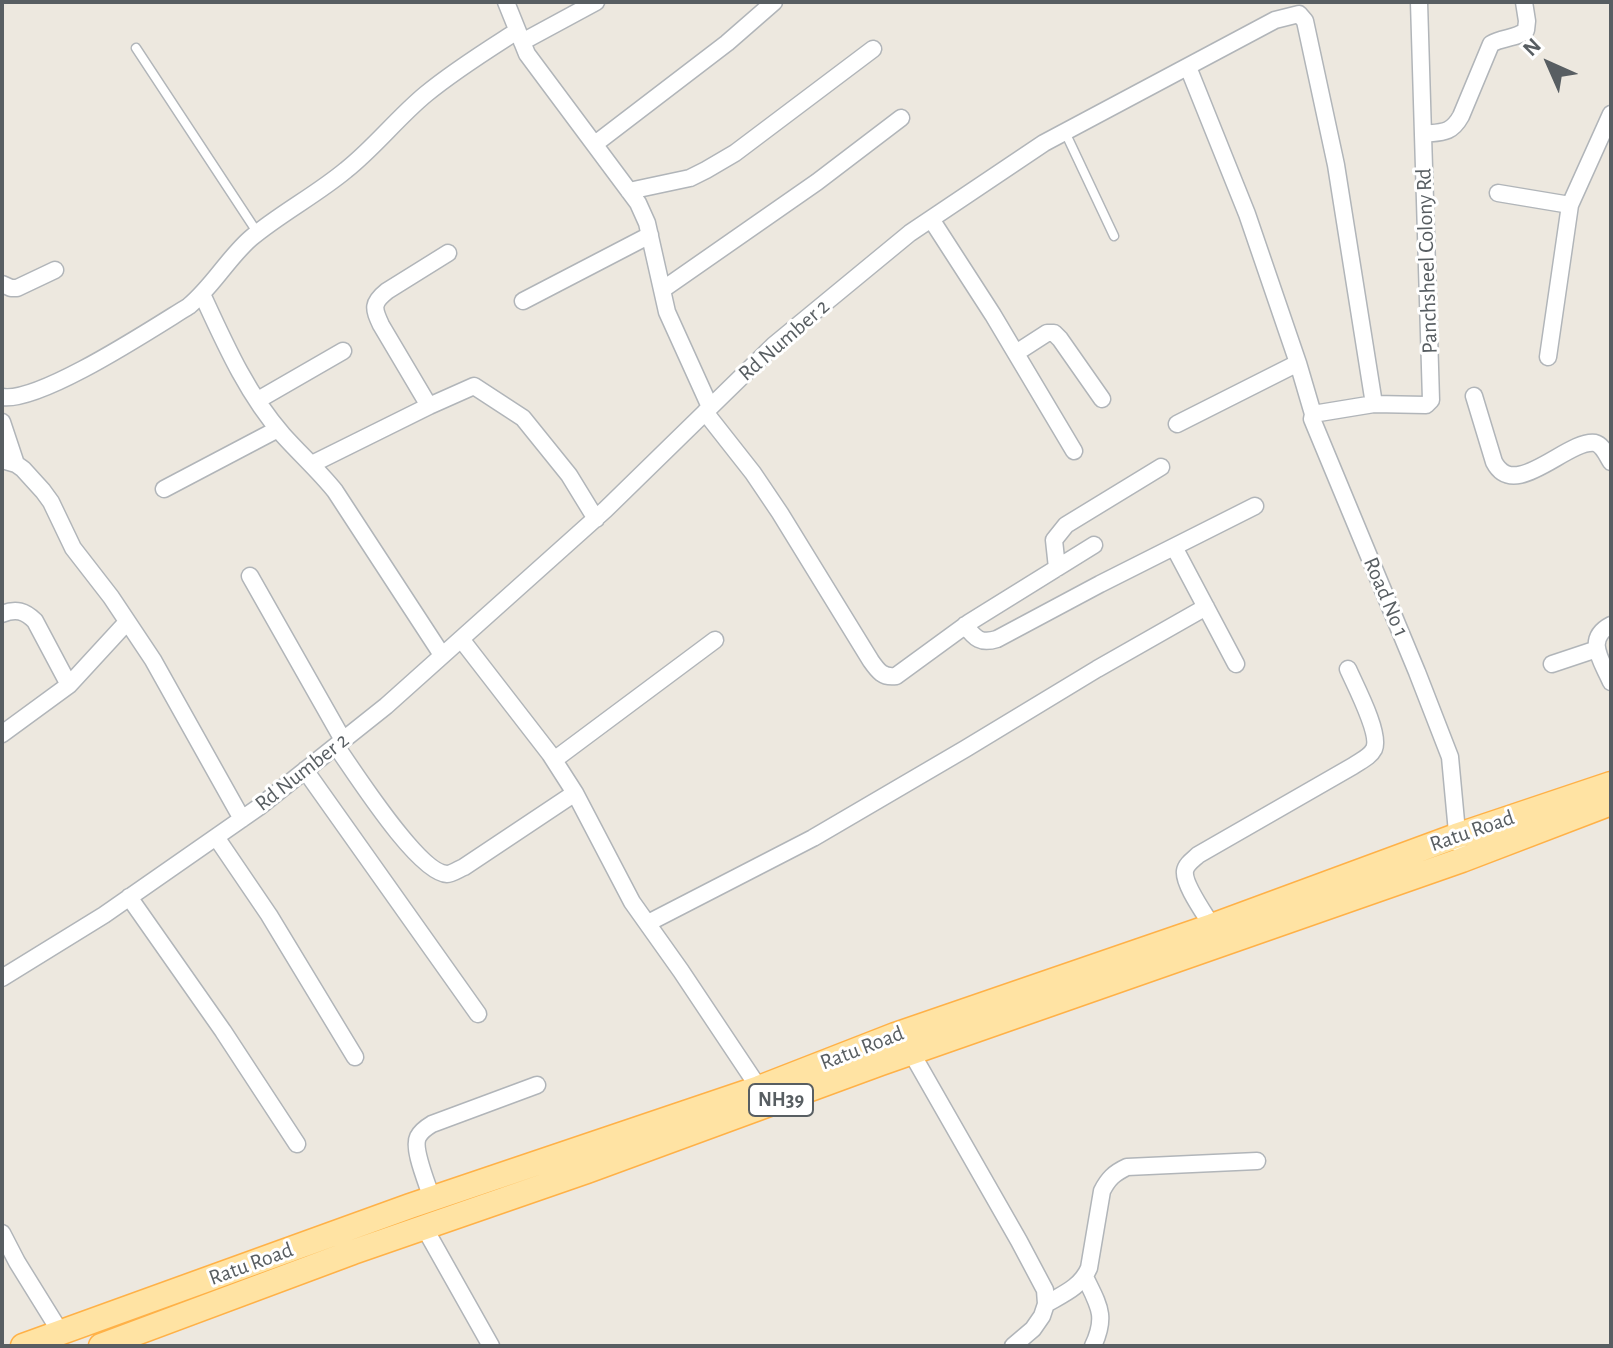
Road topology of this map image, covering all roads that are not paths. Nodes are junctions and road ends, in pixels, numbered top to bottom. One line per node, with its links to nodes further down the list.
1 (506, 2): 6 (street)
2 (596, 2): 6 (street)
3 (774, 2): 14 (street)
4 (1419, 2): 13 (street, Panchsheel Colony Rd)
5 (1524, 2): 13 (street)
6 (520, 36): 14 (street); 19 (street)
7 (136, 48): 19 (lane)
8 (873, 49): 15 (street)
9 (1188, 67): 12 (street, Rd Number 2); 31 (street, Road No 1); 36 (street, Rd Number 2)
10 (1611, 114): 17 (street)
11 (901, 118): 25 (street)
12 (1065, 132): 18 (street, Rd Number 2); 21 (lane)
13 (1423, 134): 36 (street, Panchsheel Colony Rd)
14 (595, 144): 15 (street)
15 (629, 191): 20 (street)
16 (1498, 193): 17 (street)
17 (1570, 205): 30 (street)
18 (931, 219): 29 (street); 38 (street, Rd Number 2)
19 (258, 233): 26 (street)
20 (650, 235): 25 (street); 27 (street)
21 (1114, 236)
22 (448, 253): 37 (street)
23 (55, 270): 24 (street)
24 (2, 284)
25 (662, 290): 38 (street)
26 (202, 294): 33 (street); 35 (street)
27 (523, 301)
28 (343, 351): 35 (street)
29 (1016, 353): 34 (street); 43 (street)
30 (1548, 357)
31 (1298, 363): 39 (street, Road No 1); 41 (street)
32 (1474, 396): 45 (street)
33 (2, 397)
34 (1102, 399)
35 (258, 400): 42 (street)
36 (1374, 404): 39 (street, Panchsheel Colony Rd)
37 (429, 406): 46 (street); 50 (street)
38 (708, 410): 50 (street, Rd Number 2); 58 (street)
39 (1313, 414): 77 (street, Road No 1)
40 (2, 422): 44 (street)
41 (1177, 424)
42 (278, 429): 46 (street); 48 (street)
43 (1074, 451)
44 (9, 462): 57 (street)
45 (1611, 462)
46 (312, 464): 63 (street)
47 (1161, 467): 53 (street)
48 (164, 489)
49 (1255, 506): 52 (street)
50 (596, 519): 60 (street, Rd Number 2)
51 (1094, 545): 53 (street)
52 (1174, 547): 55 (street); 58 (street)
53 (1057, 568): 58 (street)
54 (250, 576): 70 (street)
55 (1206, 607): 64 (street); 81 (street)
56 (2, 614): 68 (street)
57 (127, 622): 68 (street); 76 (street)
58 (965, 625)
59 (1611, 625): 62 (street)
60 (461, 639): 63 (street, Rd Number 2); 71 (street)
61 (715, 640): 71 (street)
62 (1597, 649): 65 (street); 67 (street)
63 (442, 655): 70 (street, Rd Number 2)
64 (1236, 664)
65 (1552, 664)
66 (1348, 669): 82 (street)
67 (1611, 682)
68 (69, 685): 69 (street)
69 (2, 734)
70 (339, 743): 72 (street, Rd Number 2); 74 (street)
71 (554, 760): 74 (street)
72 (305, 770): 76 (street, Rd Number 2); 84 (street)
73 (1611, 784): 77 (main road, Ratu Road)
74 (575, 793): 81 (street)
75 (1611, 803): 79 (main road, Ratu Road)
76 (242, 819): 78 (street, Rd Number 2)
77 (1456, 836): 79 (street, Road No 1); 82 (main road, Ratu Road)
78 (216, 837): 80 (street, Rd Number 2); 86 (street)
79 (1462, 860): 85 (main road, Ratu Road / NH39)
80 (129, 897): 83 (street, Rd Number 2); 89 (street)
81 (648, 923): 88 (street)
82 (1212, 926): 88 (main road, Ratu Road)
83 (2, 978)
84 (478, 1014)
85 (911, 1052): 92 (main road, Ratu Road / NH39); 95 (street)
86 (355, 1057)
87 (537, 1085): 91 (street)
88 (759, 1088): 91 (main road, Ratu Road)
89 (297, 1144)
90 (1257, 1161): 94 (street)
91 (432, 1199): 96 (main road, Ratu Road)
92 (424, 1227): 98 (main road, Ratu Road / NH39); 99 (street)
93 (2, 1234): 96 (street)
94 (1085, 1277): 95 (street); 101 (street)
95 (1046, 1304): 100 (street)
96 (61, 1333): 97 (main road, Ratu Road)
97 (23, 1346)
98 (101, 1346)
99 (491, 1346)
100 (1013, 1346)
101 (1093, 1346)

